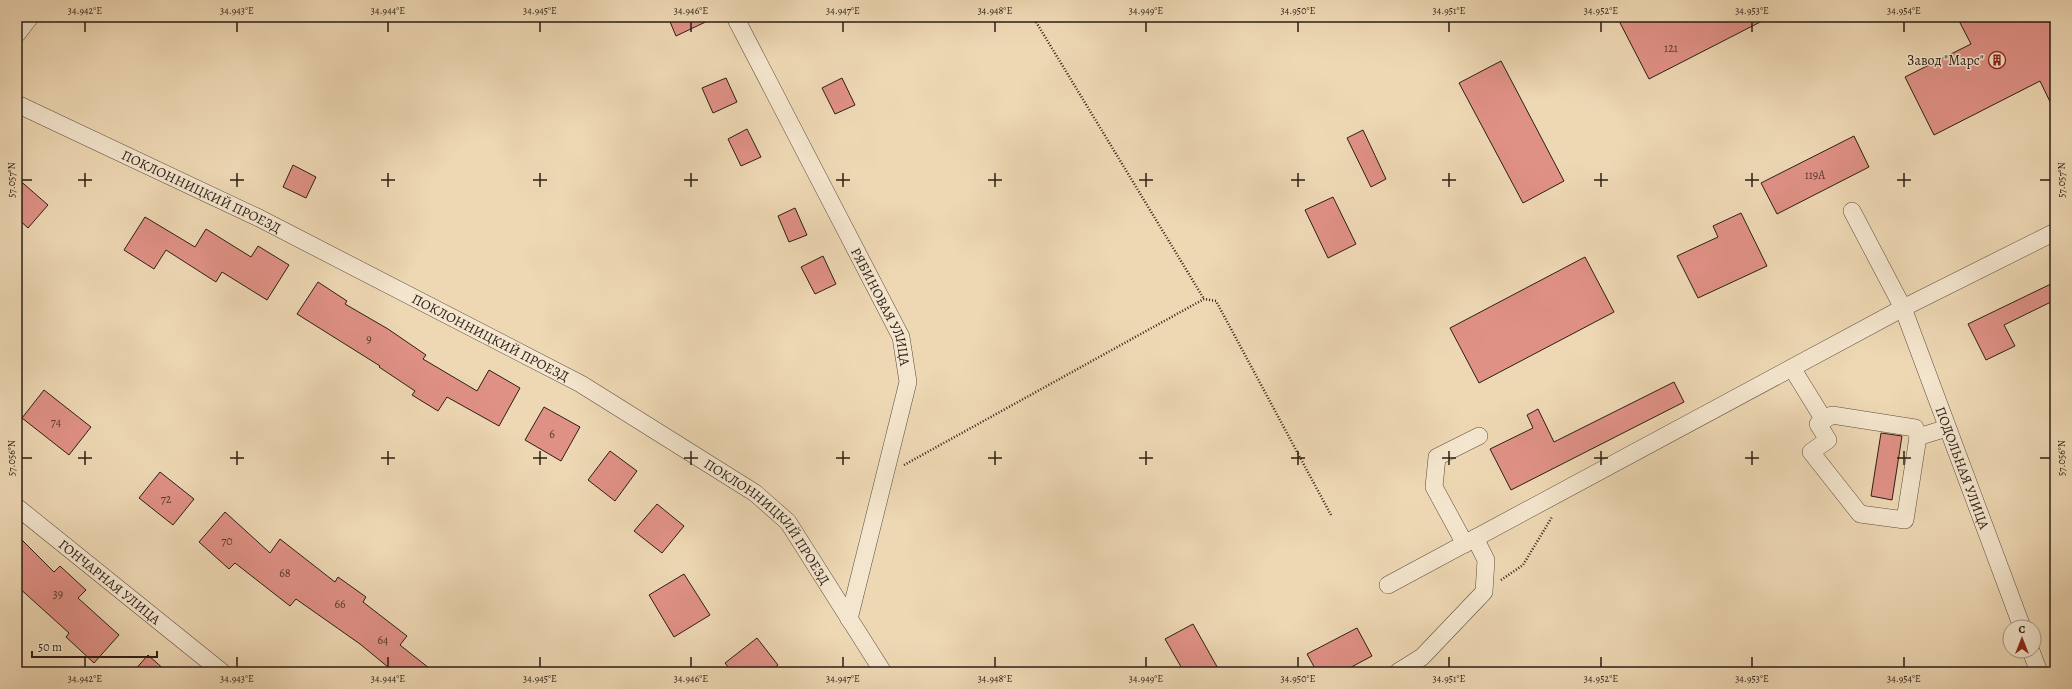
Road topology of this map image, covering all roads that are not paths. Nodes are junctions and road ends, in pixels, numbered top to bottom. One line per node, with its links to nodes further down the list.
1 (30, 17): 3 (street)
2 (735, 17): 16 (street, РЯБИНОВАЯ УЛИЦА)
3 (17, 34)
4 (17, 104): 16 (street, ПОКЛОННИЦКИЙ ПРОЕЗД)
5 (1852, 211): 7 (street, ПОДОЛЬНАЯ УЛИЦА)
6 (2055, 232): 7 (street)
7 (1903, 308): 8 (street); 10 (street, ПОДОЛЬНАЯ УЛИЦА)
8 (1792, 368): 9 (street); 14 (street)
9 (1824, 420): 12 (street); 12 (street)
10 (1948, 428): 12 (street); 17 (street, ПОДОЛЬНАЯ УЛИЦА)
11 (1479, 436): 14 (street)
12 (1918, 438)
13 (17, 507): 19 (street, ГОНЧАРНАЯ УЛИЦА)
14 (1470, 541): 15 (street); 21 (street)
15 (1388, 585)
16 (849, 618): 20 (street, ПОКЛОННИЦКИЙ ПРОЕЗД)
17 (2019, 619)
18 (2035, 659): 22 (street)
19 (222, 672)
20 (883, 672)
21 (1398, 672)
22 (2039, 672)

